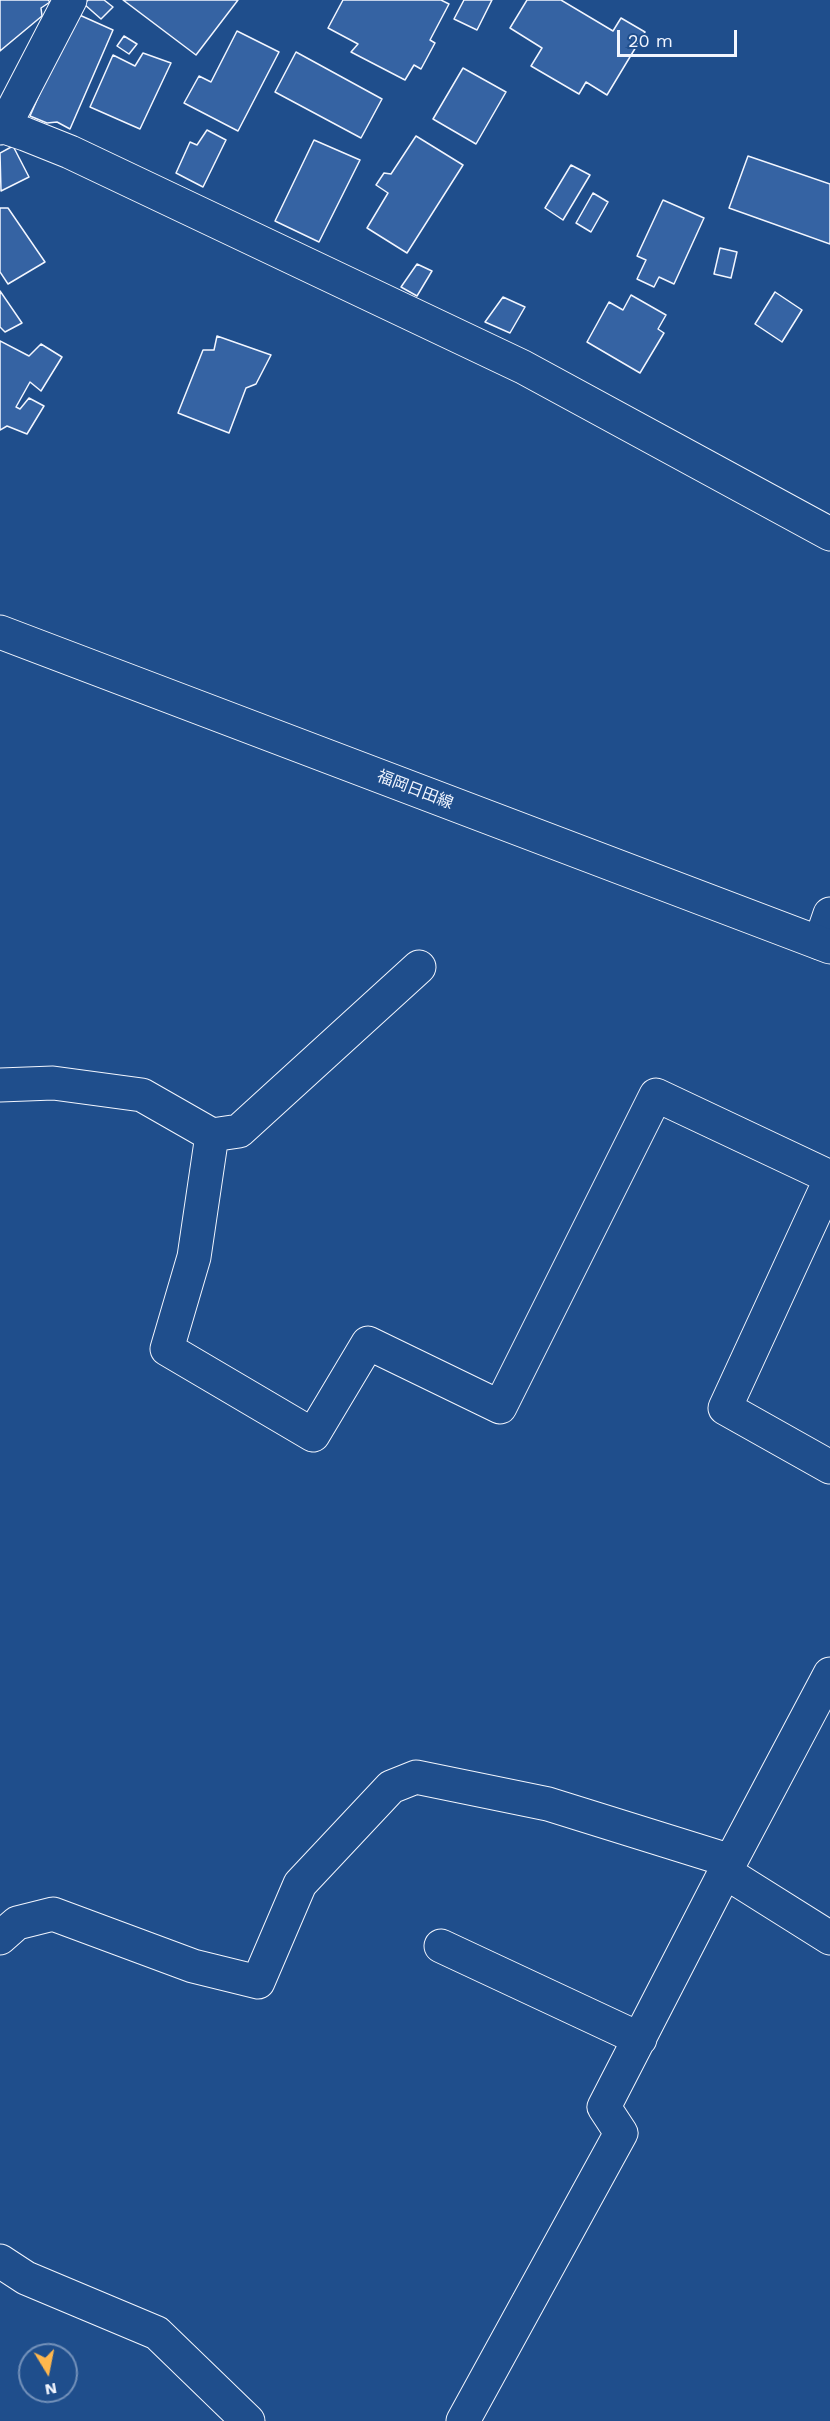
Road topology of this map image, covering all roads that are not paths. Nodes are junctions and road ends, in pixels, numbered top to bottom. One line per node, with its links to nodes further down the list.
1 (70, 0): 2 (street)
2 (2, 128): 3 (street)
3 (830, 534)
4 (0, 632): 5 (street, 福岡日田線)
5 (827, 935)
6 (418, 967): 8 (street)
7 (0, 1085): 8 (street)
8 (212, 1135): 9 (street)
9 (830, 1179): 10 (street)
10 (830, 1467)
11 (830, 1674): 12 (street)
12 (728, 1867): 13 (street); 14 (street); 16 (street)
13 (0, 1938)
14 (830, 1938)
15 (441, 1946): 16 (street)
16 (640, 2039): 19 (street)
17 (0, 2261): 18 (street)
18 (248, 2421)
19 (463, 2421)

